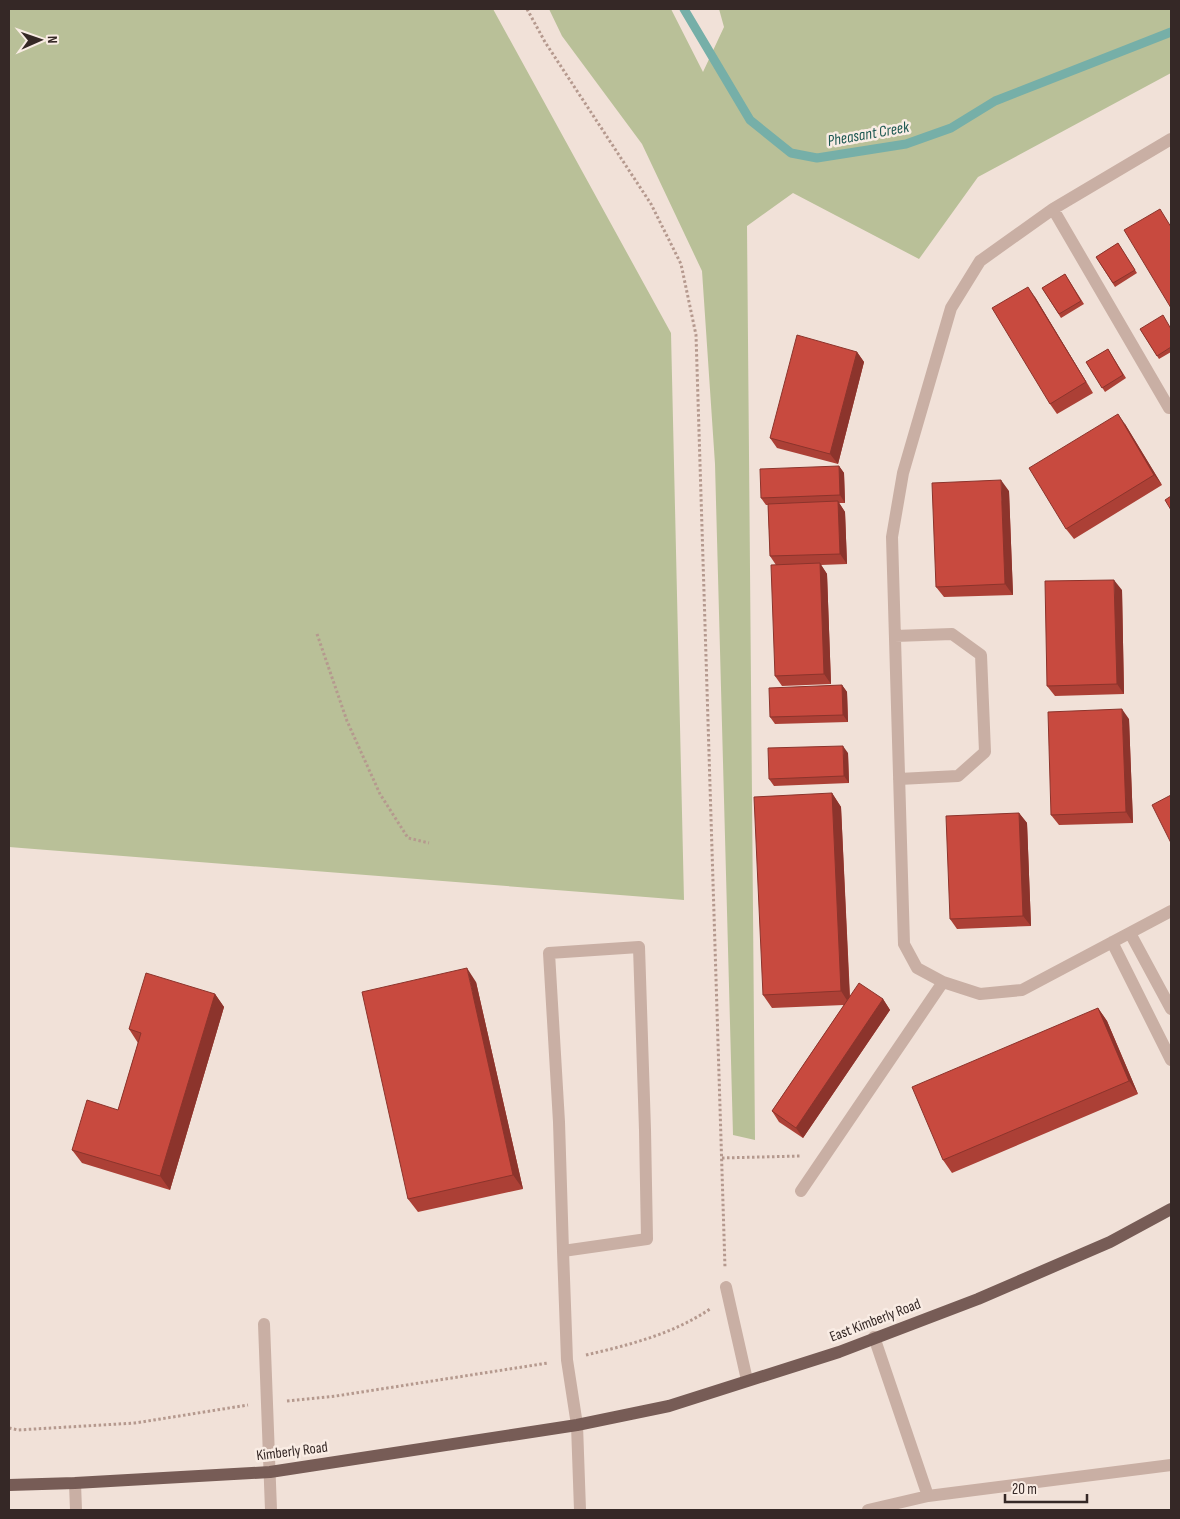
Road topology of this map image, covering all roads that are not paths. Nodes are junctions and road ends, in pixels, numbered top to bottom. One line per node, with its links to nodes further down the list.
1 (1171, 139): 2 (lane)
2 (1052, 209): 3 (lane); 4 (lane)
3 (1171, 408)
4 (895, 636): 5 (lane); 5 (lane)
5 (899, 779): 9 (lane)
6 (1171, 911): 7 (lane)
7 (1130, 933): 8 (lane); 10 (lane)
8 (1112, 942): 9 (lane); 11 (lane)
9 (943, 982): 12 (lane)
10 (1171, 1009)
11 (1171, 1060)
12 (800, 1191)
13 (1171, 1209): 17 (main road, East Kimberly Road)
14 (563, 1251): 14 (lane); 19 (lane)
15 (726, 1287): 18 (lane)
16 (264, 1324): 21 (lane)
17 (874, 1337): 18 (main road, East Kimberly Road); 24 (lane)
18 (747, 1380): 19 (main road, East Kimberly Road)
19 (577, 1426): 21 (main road, Kimberly Road); 27 (lane)
20 (1171, 1465): 24 (lane)
21 (270, 1472): 22 (main road, Kimberly Road); 26 (lane)
22 (75, 1484): 23 (main road, Kimberly Road); 25 (lane)
23 (9, 1485)
24 (928, 1496): 28 (lane)
25 (76, 1510)
26 (270, 1510)
27 (580, 1510)
28 (868, 1510)

